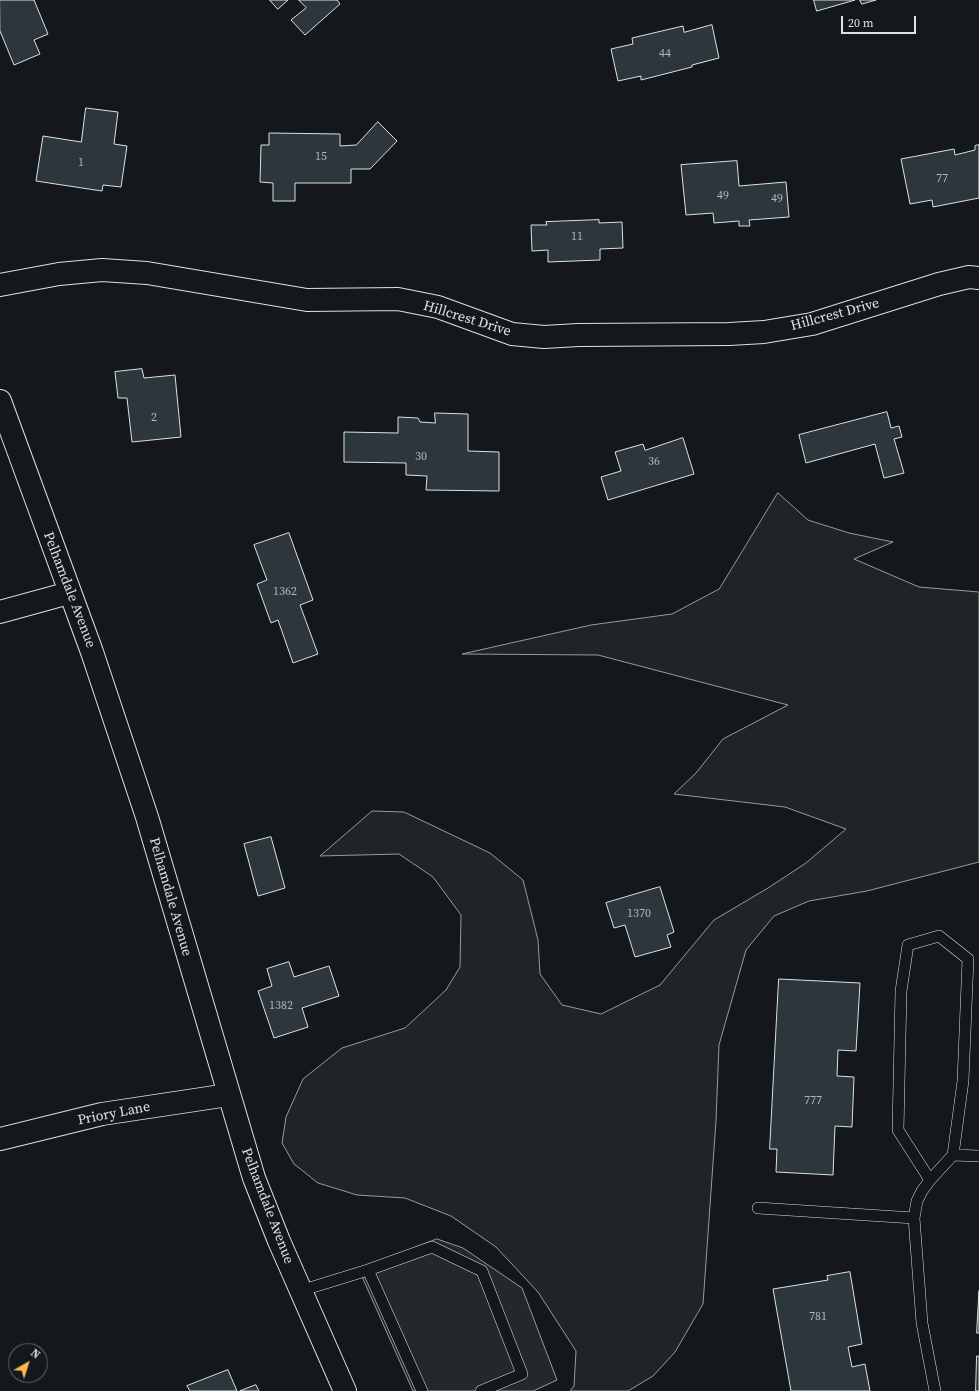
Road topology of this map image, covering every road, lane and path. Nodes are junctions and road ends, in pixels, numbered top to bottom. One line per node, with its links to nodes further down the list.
1 (979, 278): 2 (street, Hillcrest Drive)
2 (0, 285)
3 (0, 401): 4 (street, Pelhamdale Avenue)
4 (70, 593): 5 (street); 6 (street, Pelhamdale Avenue)
5 (0, 612)
6 (228, 1095): 7 (street, Priory Lane); 14 (street, Pelhamdale Avenue)
7 (0, 1139)
8 (953, 1155): 9 (lane); 10 (lane); 10 (lane)
9 (979, 1156)
10 (930, 1180): 12 (lane)
11 (758, 1208): 12 (lane)
12 (914, 1218): 18 (lane)
13 (368, 1270): 14 (lane); 16 (lane); 17 (lane)
14 (300, 1290): 15 (street, Pelhamdale Avenue)
15 (345, 1391)
16 (422, 1391)
17 (481, 1391)
18 (935, 1391)

